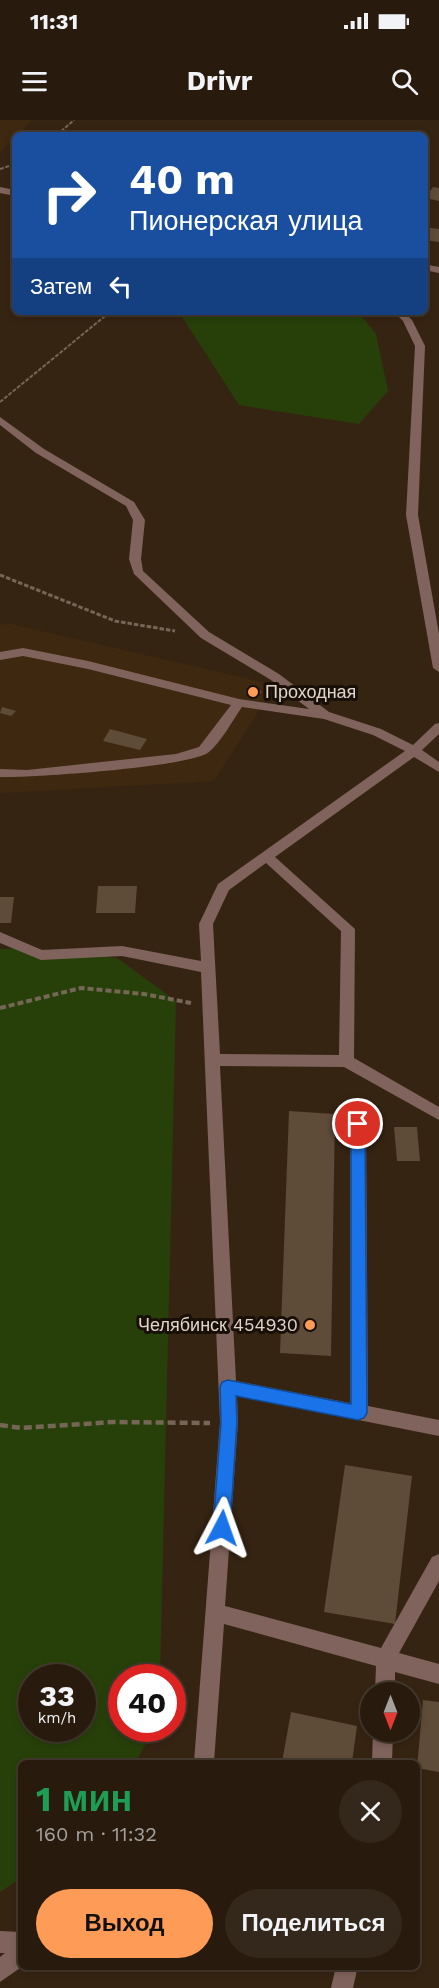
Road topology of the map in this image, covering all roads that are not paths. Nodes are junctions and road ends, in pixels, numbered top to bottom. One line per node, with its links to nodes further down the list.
1 (402, 315): 4 (street)
2 (0, 420): 6 (street)
3 (0, 656): 5 (street)
4 (439, 668)
5 (238, 704): 6 (street); 10 (street)
6 (325, 715): 8 (street)
7 (439, 727): 8 (street)
8 (414, 751): 9 (street); 11 (street)
9 (439, 768)
10 (0, 773)
11 (267, 857): 13 (street); 15 (street)
12 (0, 937): 13 (street)
13 (207, 968): 14 (street)
14 (212, 1060): 15 (street); 18 (street)
15 (346, 1061): 16 (street)
16 (439, 1114)
17 (358, 1124): 19 (street)
18 (228, 1387): 19 (street); 22 (street)
19 (358, 1413): 20 (street)
20 (439, 1428)
21 (439, 1563): 23 (street)
22 (216, 1613): 23 (street); 27 (street)
23 (386, 1658): 24 (street); 25 (street)
24 (439, 1674)
25 (385, 1682)
26 (383, 1742): 28 (street)
27 (204, 1760)
28 (382, 1760)
29 (0, 1942): 30 (street)
30 (18, 1943)
31 (18, 1956): 33 (street)
32 (345, 1970): 34 (street)
33 (0, 1971)
34 (342, 1988)

